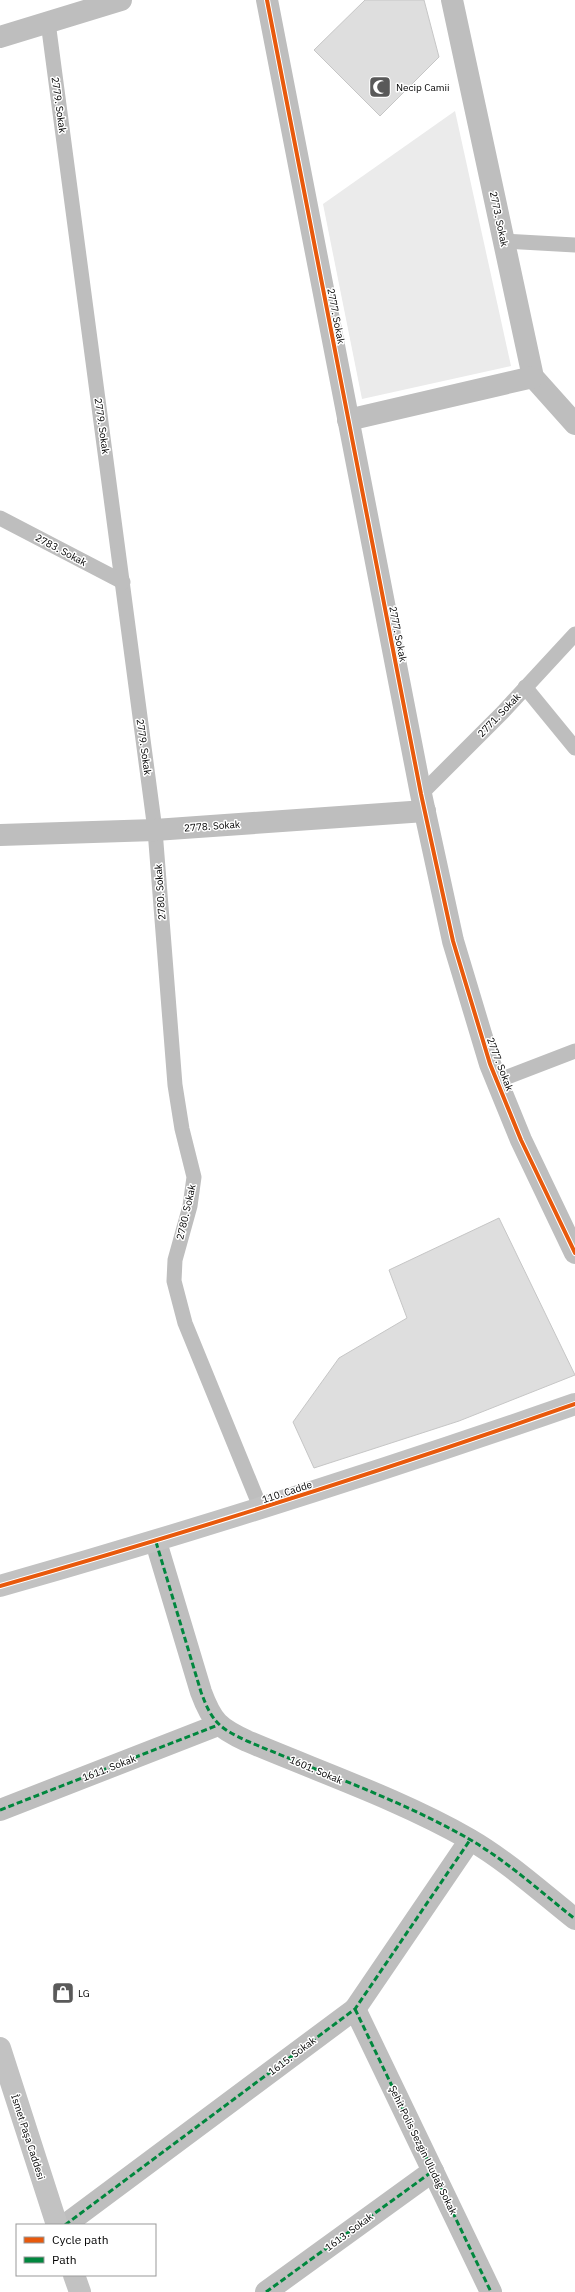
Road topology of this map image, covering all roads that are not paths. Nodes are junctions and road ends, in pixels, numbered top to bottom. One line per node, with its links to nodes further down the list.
1 (121, 0): 4 (street)
2 (267, 0): 9 (street, 2777. Sokak)
3 (452, 0): 6 (street, 2773. Sokak)
4 (48, 22): 5 (street); 12 (lane, 2779. Sokak)
5 (0, 37)
6 (503, 241): 7 (lane); 8 (street, 2773. Sokak)
7 (575, 245)
8 (533, 377): 9 (street); 10 (street, 2773. Sokak)
9 (348, 420): 16 (street, 2777. Sokak)
10 (575, 424)
11 (0, 518): 12 (lane, 2783. Sokak)
12 (123, 582): 17 (lane, 2779. Sokak)
13 (575, 634): 14 (lane, 2771. Sokak)
14 (526, 687): 15 (lane); 16 (lane, 2771. Sokak)
15 (575, 748)
16 (423, 802): 17 (street, 2778. Sokak); 20 (street, 2777. Sokak)
17 (155, 830): 18 (street, 2778. Sokak); 23 (lane, 2780. Sokak)
18 (0, 835)
19 (575, 1051): 20 (lane)
20 (497, 1081): 21 (street, 2777. Sokak)
21 (575, 1253)
22 (575, 1404): 23 (street, 110. Cadde)
23 (261, 1509): 24 (street, 110. Cadde)
24 (156, 1542): 25 (street, 110. Cadde); 26 (street)
25 (0, 1586)
26 (218, 1725): 27 (street, 1611. Sokak); 28 (street, 1601. Sokak)
27 (0, 1810)
28 (470, 1840): 29 (street, 1601. Sokak); 30 (street, 1615. Sokak)
29 (575, 1919)
30 (355, 2009): 32 (street, Şehit Polis Sezgin Uludağ Sokak); 34 (street, 1615. Sokak)
31 (0, 2048): 33 (street, İsmet Paşa Caddesi)
32 (433, 2171): 37 (street, 1613. Sokak); 38 (street, Şehit Polis Sezgin Uludağ Sokak)
33 (57, 2224)
34 (66, 2224)
35 (74, 2276): 36 (street)
36 (80, 2292)
37 (266, 2292)
38 (491, 2292)

